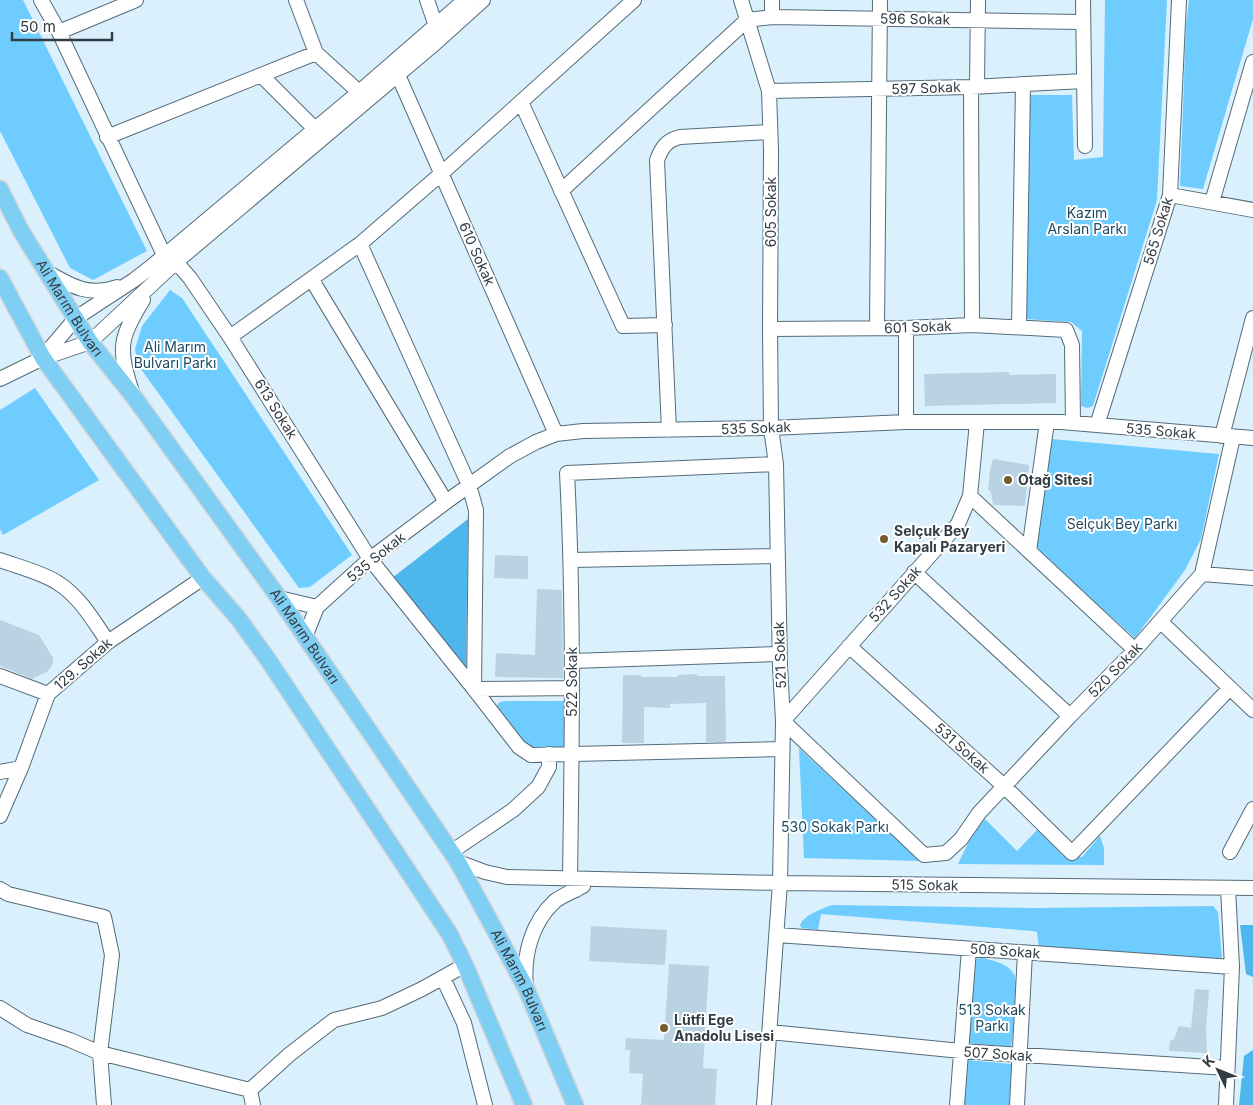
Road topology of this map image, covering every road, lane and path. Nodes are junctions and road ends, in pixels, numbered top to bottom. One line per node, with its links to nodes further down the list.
1 (41, 0): 20 (street, 613 Sokak)
2 (136, 0): 20 (street)
3 (296, 0): 21 (street)
4 (427, 0): 19 (street)
5 (465, 0): 19 (street)
6 (483, 0): 24 (street)
7 (634, 0): 31 (street)
8 (741, 0): 16 (street, 605 Sokak)
9 (772, 0): 14 (street)
10 (880, 0): 15 (street)
11 (978, 0): 17 (street)
12 (1083, 0): 18 (street)
13 (1178, 0): 39 (street, 565 Sokak)
14 (772, 16): 15 (street, 596 Sokak); 16 (street, 596 Sokak)
15 (880, 18): 17 (street, 596 Sokak); 28 (street)
16 (747, 20): 29 (street, 605 Sokak); 38 (street)
17 (978, 20): 18 (street, 596 Sokak); 27 (street)
18 (1082, 22): 25 (street)
19 (436, 26): 30 (street)
20 (59, 32): 34 (street, 613 Sokak)
21 (316, 52): 23 (street); 30 (street)
22 (1253, 62): 40 (street)
23 (261, 75): 32 (street); 34 (street)
24 (398, 75): 36 (street, 610 Sokak); 43 (street)
25 (1084, 81): 26 (street, 597 Sokak); 35 (street)
26 (1023, 84): 27 (street, 597 Sokak); 53 (street)
27 (974, 86): 28 (street, 597 Sokak); 52 (street)
28 (878, 89): 29 (street, 597 Sokak); 54 (street)
29 (769, 91): 33 (street, 605 Sokak)
30 (359, 92): 32 (street)
31 (521, 102): 36 (street); 38 (street)
32 (315, 129): 43 (street)
33 (770, 132): 51 (street); 56 (street, 605 Sokak)
34 (107, 137): 43 (street, 613 Sokak)
35 (1085, 146)
36 (442, 173): 42 (street); 69 (street, 610 Sokak)
37 (0, 189): 44 (main road, Ali Marım Bulvarı)
38 (561, 191): 51 (street)
39 (1170, 195): 40 (street); 66 (street, 565 Sokak)
40 (1212, 202): 41 (street)
41 (1253, 210)
42 (360, 244): 47 (street); 73 (street)
43 (170, 259): 46 (street); 48 (street); 57 (street, 613 Sokak)
44 (47, 272): 46 (street); 49 (main road, Ali Marım Bulvarı)
45 (0, 278): 59 (main road)
46 (134, 280): 49 (street)
47 (312, 280): 57 (street); 75 (street)
48 (152, 284): 58 (street); 61 (street)
49 (76, 318): 58 (main road, Ali Marım Bulvarı); 59 (street)
50 (1253, 318): 70 (street, 520 Sokak)
51 (665, 325): 68 (street)
52 (972, 325): 53 (street, 601 Sokak); 55 (street, 601 Sokak)
53 (1019, 327): 65 (street, 601 Sokak)
54 (876, 328): 55 (street, 601 Sokak); 56 (street, 601 Sokak)
55 (906, 328): 62 (street)
56 (770, 329): 67 (street, 605 Sokak)
57 (230, 336): 78 (street, 613 Sokak)
58 (90, 342): 59 (street); 61 (main road, Ali Marım Bulvarı)
59 (42, 358): 60 (street); 83 (main road)
60 (0, 378)
61 (134, 397): 85 (main road, Ali Marım Bulvarı)
62 (906, 422): 63 (street, 535 Sokak); 67 (street, 535 Sokak)
63 (976, 422): 64 (street, 535 Sokak); 74 (street, 532 Sokak)
64 (1047, 422): 65 (street, 535 Sokak); 76 (street)
65 (1073, 423): 66 (street, 535 Sokak)
66 (1097, 425): 70 (street, 535 Sokak)
67 (771, 428): 68 (street, 535 Sokak); 72 (street, 521 Sokak)
68 (669, 430): 69 (street, 535 Sokak)
69 (556, 434): 73 (street, 535 Sokak)
70 (1228, 436): 71 (street, 535 Sokak); 82 (street, 520 Sokak)
71 (1253, 438)
72 (776, 464): 77 (street, 521 Sokak); 80 (street, 522 Sokak)
73 (469, 485): 75 (street, 535 Sokak); 97 (street)
74 (970, 496): 76 (street); 81 (street, 532 Sokak)
75 (446, 502): 78 (street, 535 Sokak)
76 (1029, 551): 91 (street)
77 (778, 556): 80 (street); 92 (street, 521 Sokak)
78 (370, 559): 86 (street, 535 Sokak); 97 (street, 613 Sokak)
79 (0, 560): 89 (street)
80 (571, 560): 93 (street, 522 Sokak)
81 (914, 572): 90 (street, 532 Sokak); 100 (street)
82 (1202, 574): 84 (street); 87 (street, 520 Sokak)
83 (203, 578): 89 (street, 129. Sokak); 120 (main road)
84 (1253, 578)
85 (279, 598): 86 (street); 88 (main road, Ali Marım Bulvarı)
86 (317, 607): 88 (street)
87 (1161, 622): 91 (street, 520 Sokak); 96 (street)
88 (305, 637): 111 (main road, Ali Marım Bulvarı)
89 (108, 642): 98 (street, 129. Sokak)
90 (849, 646): 101 (street, 532 Sokak); 107 (street, 531 Sokak)
91 (1135, 650): 100 (street, 520 Sokak)
92 (779, 654): 93 (street); 101 (street, 521 Sokak)
93 (572, 661): 95 (street, 522 Sokak)
94 (0, 676): 98 (street)
95 (572, 688): 97 (street); 104 (street, 522 Sokak)
96 (1230, 688): 99 (street); 107 (street, 531 Sokak)
97 (474, 689): 103 (street, 613 Sokak)
98 (48, 694): 105 (street, 129. Sokak)
99 (1250, 703)
100 (1070, 716): 107 (street, 520 Sokak)
101 (783, 721): 102 (street, 521 Sokak); 107 (street, 520 Sokak)
102 (782, 749): 104 (street, 613 Sokak); 112 (street, 521 Sokak)
103 (549, 754): 104 (street, 613 Sokak); 111 (street)
104 (572, 754): 113 (street, 522 Sokak)
105 (21, 768): 106 (street); 109 (street, 129. Sokak)
106 (0, 772)
107 (1004, 786)
108 (1253, 809): 110 (street)
109 (0, 816)
110 (1230, 852)
111 (455, 857): 113 (street, 515 Sokak); 123 (main road, Ali Marım Bulvarı)
112 (780, 883): 113 (street, 515 Sokak); 114 (street, 515 Sokak); 117 (street, 521 Sokak)
113 (573, 884): 123 (street)
114 (1228, 888): 115 (street, 515 Sokak); 121 (street)
115 (1253, 888)
116 (0, 889): 127 (street)
117 (777, 935): 118 (street, 508 Sokak); 125 (street, 521 Sokak)
118 (969, 949): 119 (street, 508 Sokak); 126 (street)
119 (1025, 953): 121 (street, 508 Sokak); 128 (street)
120 (465, 965): 122 (street); 134 (main road)
121 (1232, 967): 129 (street)
122 (443, 978): 130 (street); 133 (street)
123 (526, 988): 135 (main road, Ali Marım Bulvarı)
124 (0, 1008): 127 (street)
125 (770, 1032): 126 (street, 507 Sokak); 136 (street, 521 Sokak)
126 (961, 1051): 128 (street, 507 Sokak); 137 (street)
127 (100, 1053): 130 (street); 131 (street)
128 (1020, 1056): 129 (street, 507 Sokak); 138 (street)
129 (1227, 1068): 139 (street)
130 (250, 1090): 132 (street)
131 (104, 1105)
132 (253, 1105)
133 (485, 1105)
134 (524, 1105)
135 (575, 1105)
136 (764, 1105)
137 (957, 1105)
138 (1016, 1105)
139 (1226, 1105)

